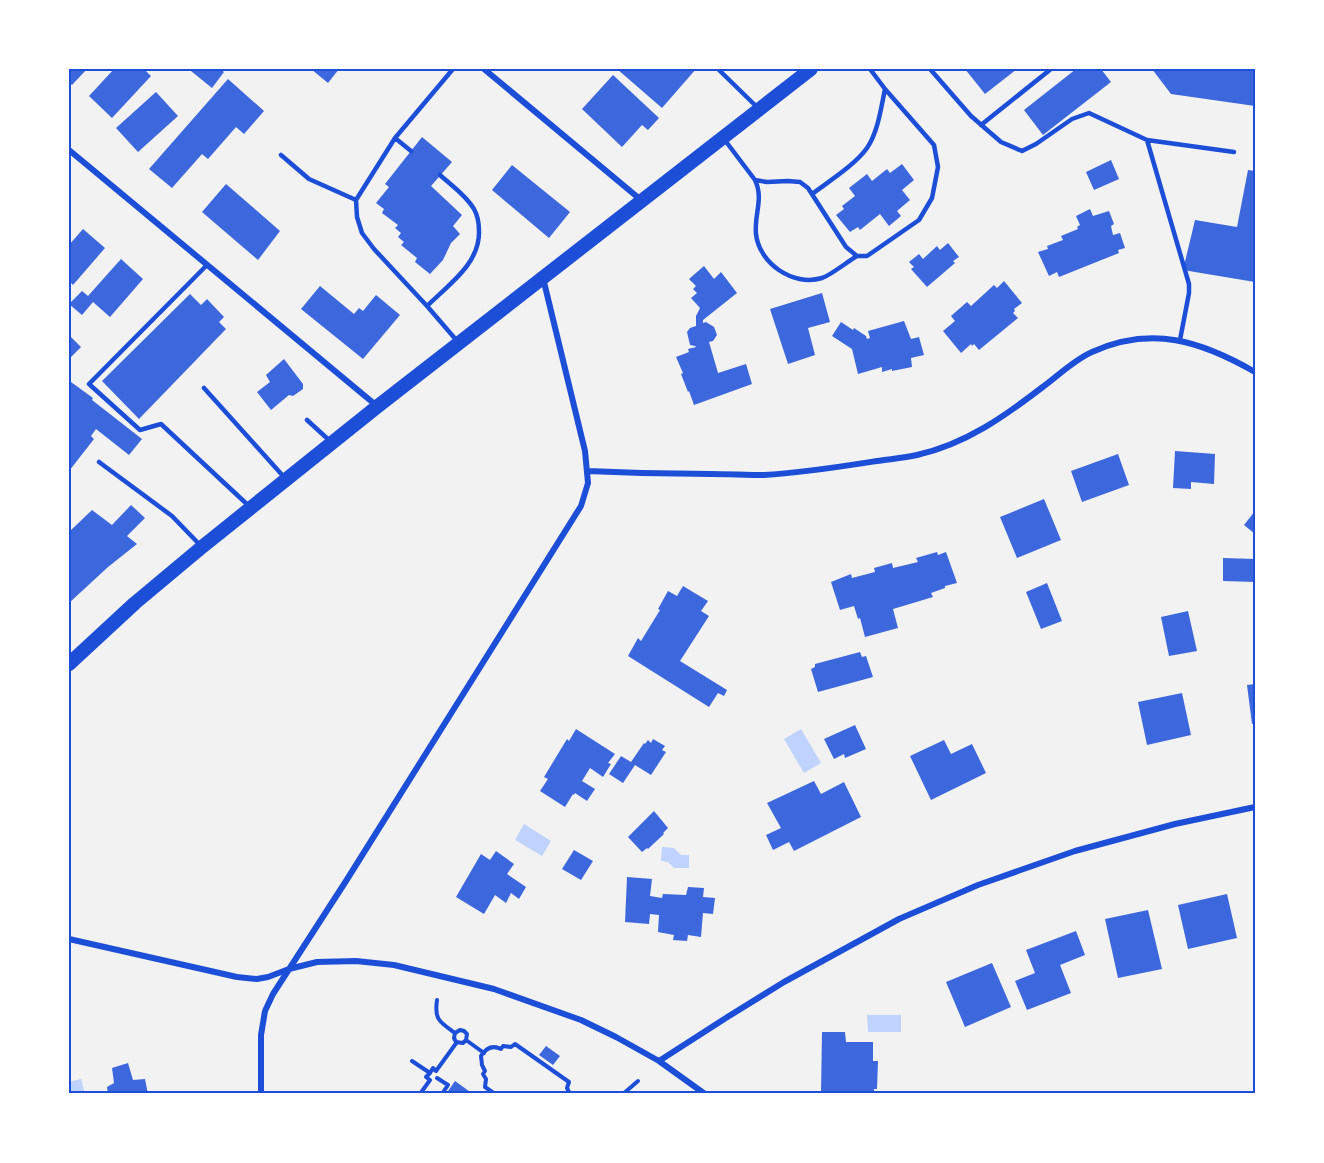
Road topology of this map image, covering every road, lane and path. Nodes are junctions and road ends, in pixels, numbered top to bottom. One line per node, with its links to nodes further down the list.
1 (453, 69): 12 (lane)
2 (484, 69): 22 (street)
3 (717, 69): 9 (lane)
4 (811, 69): 9 (main road)
5 (870, 69): 8 (lane)
6 (930, 69): 10 (lane)
7 (1052, 69): 10 (lane)
8 (885, 89): 20 (lane); 23 (lane)
9 (759, 109): 11 (main road)
10 (981, 125): 13 (lane)
11 (723, 137): 19 (lane); 22 (main road)
12 (395, 138): 15 (lane); 21 (lane)
13 (1147, 140): 16 (lane); 27 (lane)
14 (69, 150): 24 (street)
15 (411, 151)
16 (1234, 152)
17 (281, 155): 21 (lane)
18 (440, 175): 26 (lane)
19 (755, 180): 20 (lane); 23 (lane)
20 (812, 195): 23 (lane)
21 (356, 200): 26 (lane)
22 (642, 200): 25 (main road)
23 (857, 256)
24 (207, 265): 31 (street); 37 (lane)
25 (543, 278): 28 (main road); 35 (street)
26 (427, 306): 28 (lane)
27 (1180, 340): 29 (street); 35 (street)
28 (459, 343): 31 (main road)
29 (1255, 372)
30 (204, 388): 36 (lane)
31 (378, 406): 33 (main road)
32 (307, 420): 33 (lane)
33 (332, 443): 36 (main road)
34 (99, 462): 38 (lane)
35 (587, 471): 42 (street)
36 (286, 479): 37 (main road)
37 (251, 508): 38 (main road)
38 (202, 547): 39 (main road)
39 (69, 664)
40 (1255, 807): 49 (street)
41 (69, 939): 42 (street)
42 (289, 969): 49 (street); 55 (street)
43 (436, 1000): 44 (path)
44 (455, 1033): 45 (path); 46 (path)
45 (466, 1040): 46 (path); 47 (path)
46 (457, 1042): 50 (path)
47 (484, 1053): 59 (path); 60 (path)
48 (412, 1061): 51 (path)
49 (659, 1061): 62 (street)
50 (436, 1071): 51 (path); 52 (path)
51 (430, 1073): 53 (path)
52 (437, 1078): 53 (path); 58 (path)
53 (430, 1080): 57 (path)
54 (638, 1081): 61 (path)
55 (261, 1094)
56 (416, 1094): 57 (path)
57 (420, 1094)
58 (442, 1094)
59 (495, 1094)
60 (570, 1094)
61 (623, 1094)
62 (705, 1094)

